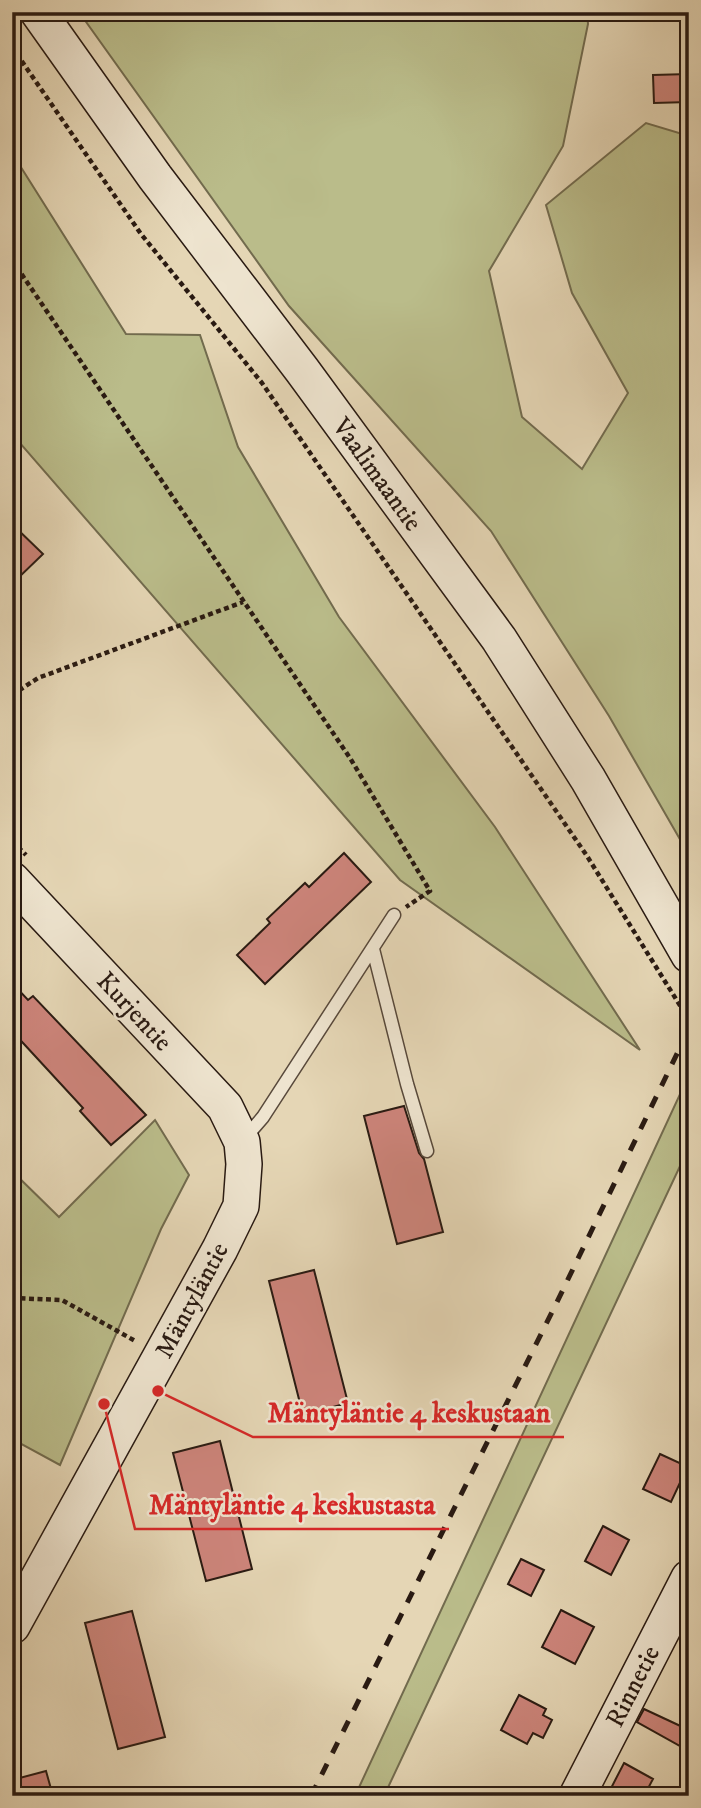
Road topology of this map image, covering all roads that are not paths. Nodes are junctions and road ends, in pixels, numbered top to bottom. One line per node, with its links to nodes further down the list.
1 (38, 12): 5 (main road, Vaalimaantie)
2 (22, 871): 6 (main road, Kurjentie)
3 (394, 915): 4 (lane)
4 (373, 949): 6 (lane); 7 (lane)
5 (689, 955)
6 (243, 1146): 9 (main road, Mäntyläntie)
7 (428, 1151)
8 (689, 1578): 10 (main road, Rinnetie)
9 (12, 1626)
10 (577, 1796)

